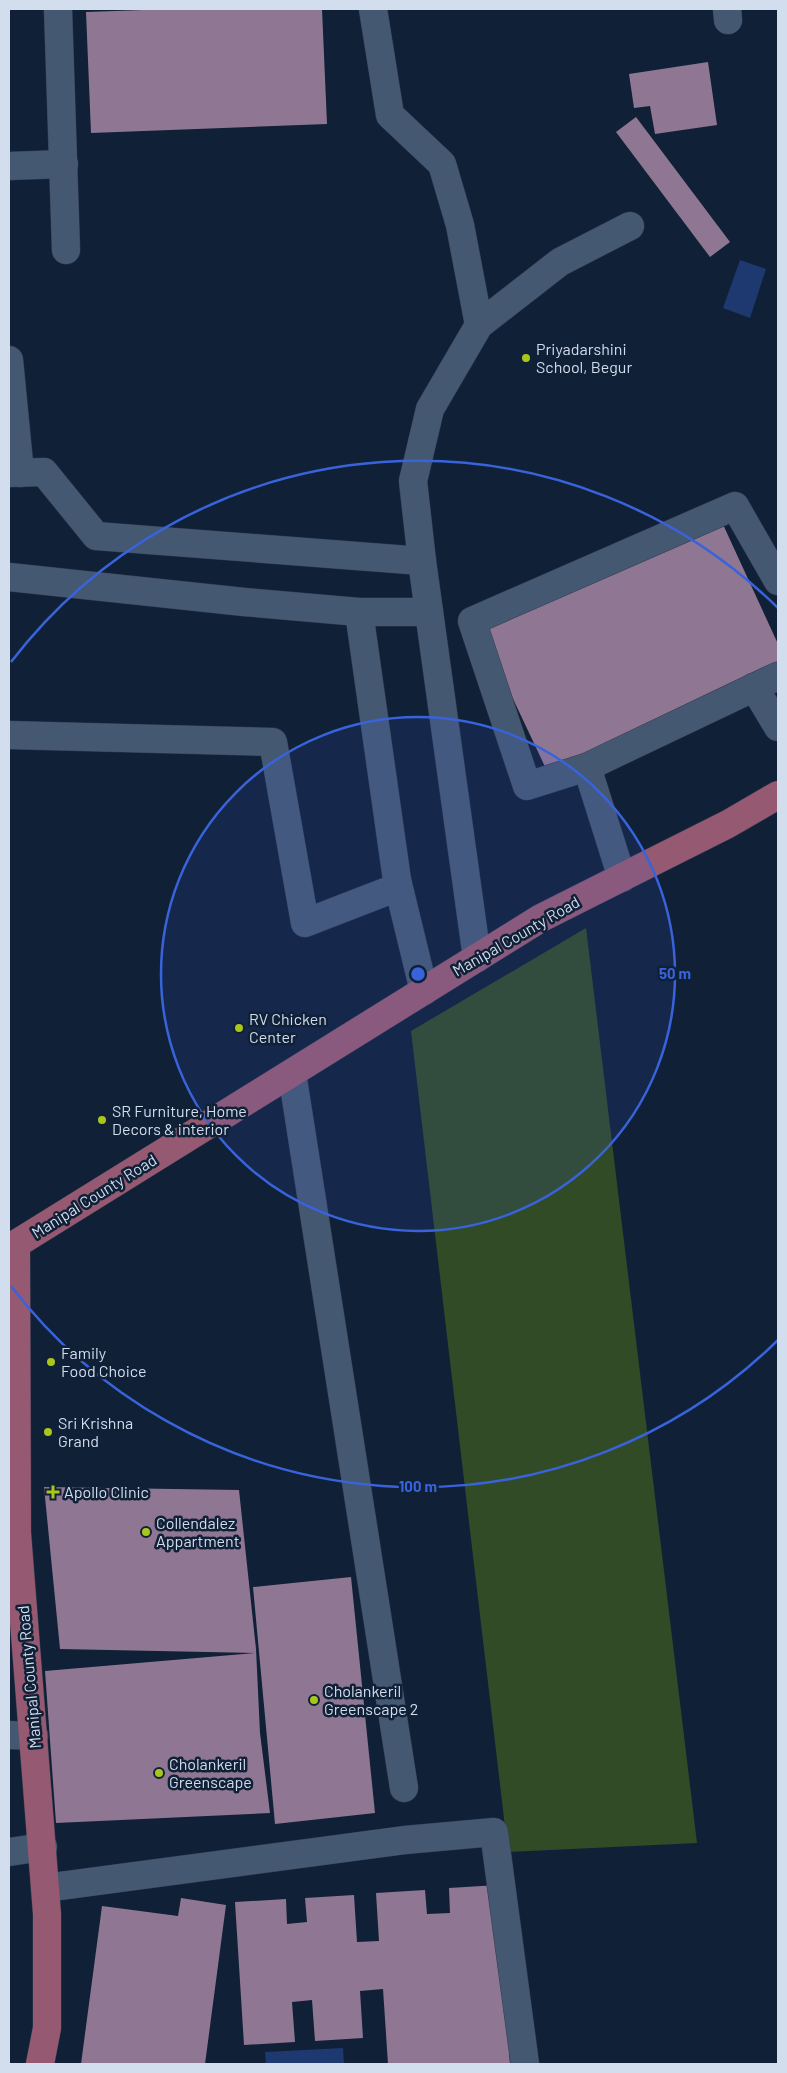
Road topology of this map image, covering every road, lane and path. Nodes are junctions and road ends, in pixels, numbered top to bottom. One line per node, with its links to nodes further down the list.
1 (58, 9): 3 (street)
2 (373, 9): 7 (street)
3 (64, 164): 4 (street); 6 (street)
4 (9, 166)
5 (630, 226): 7 (street)
6 (66, 250)
7 (479, 325): 10 (street)
8 (9, 360): 9 (street)
9 (14, 473): 10 (street)
10 (422, 561): 14 (street)
11 (9, 577): 13 (street)
12 (778, 581): 19 (street)
13 (359, 612): 14 (street); 22 (street)
14 (429, 612): 23 (street)
15 (778, 676): 16 (street)
16 (754, 687): 17 (street); 19 (street)
17 (778, 727)
18 (9, 735): 22 (street)
19 (587, 766): 21 (street)
20 (778, 795): 21 (main road, Manipal County Road)
21 (622, 878): 23 (main road, Manipal County Road)
22 (397, 880): 24 (street)
23 (477, 958): 24 (main road, Manipal County Road)
24 (424, 991): 25 (main road, Manipal County Road)
25 (292, 1073): 26 (main road, Manipal County Road); 30 (street)
26 (13, 1244): 27 (main road, Manipal County Road)
27 (13, 1301): 28 (main road, Manipal County Road)
28 (18, 1653): 29 (main road, Manipal County Road)
29 (21, 1736): 31 (main road, Manipal County Road)
30 (404, 1788)
31 (43, 1847): 32 (street); 33 (main road, Manipal County Road)
32 (9, 1852)
33 (45, 1888): 34 (main road, Manipal County Road); 35 (street)
34 (40, 2064)
35 (525, 2064)

